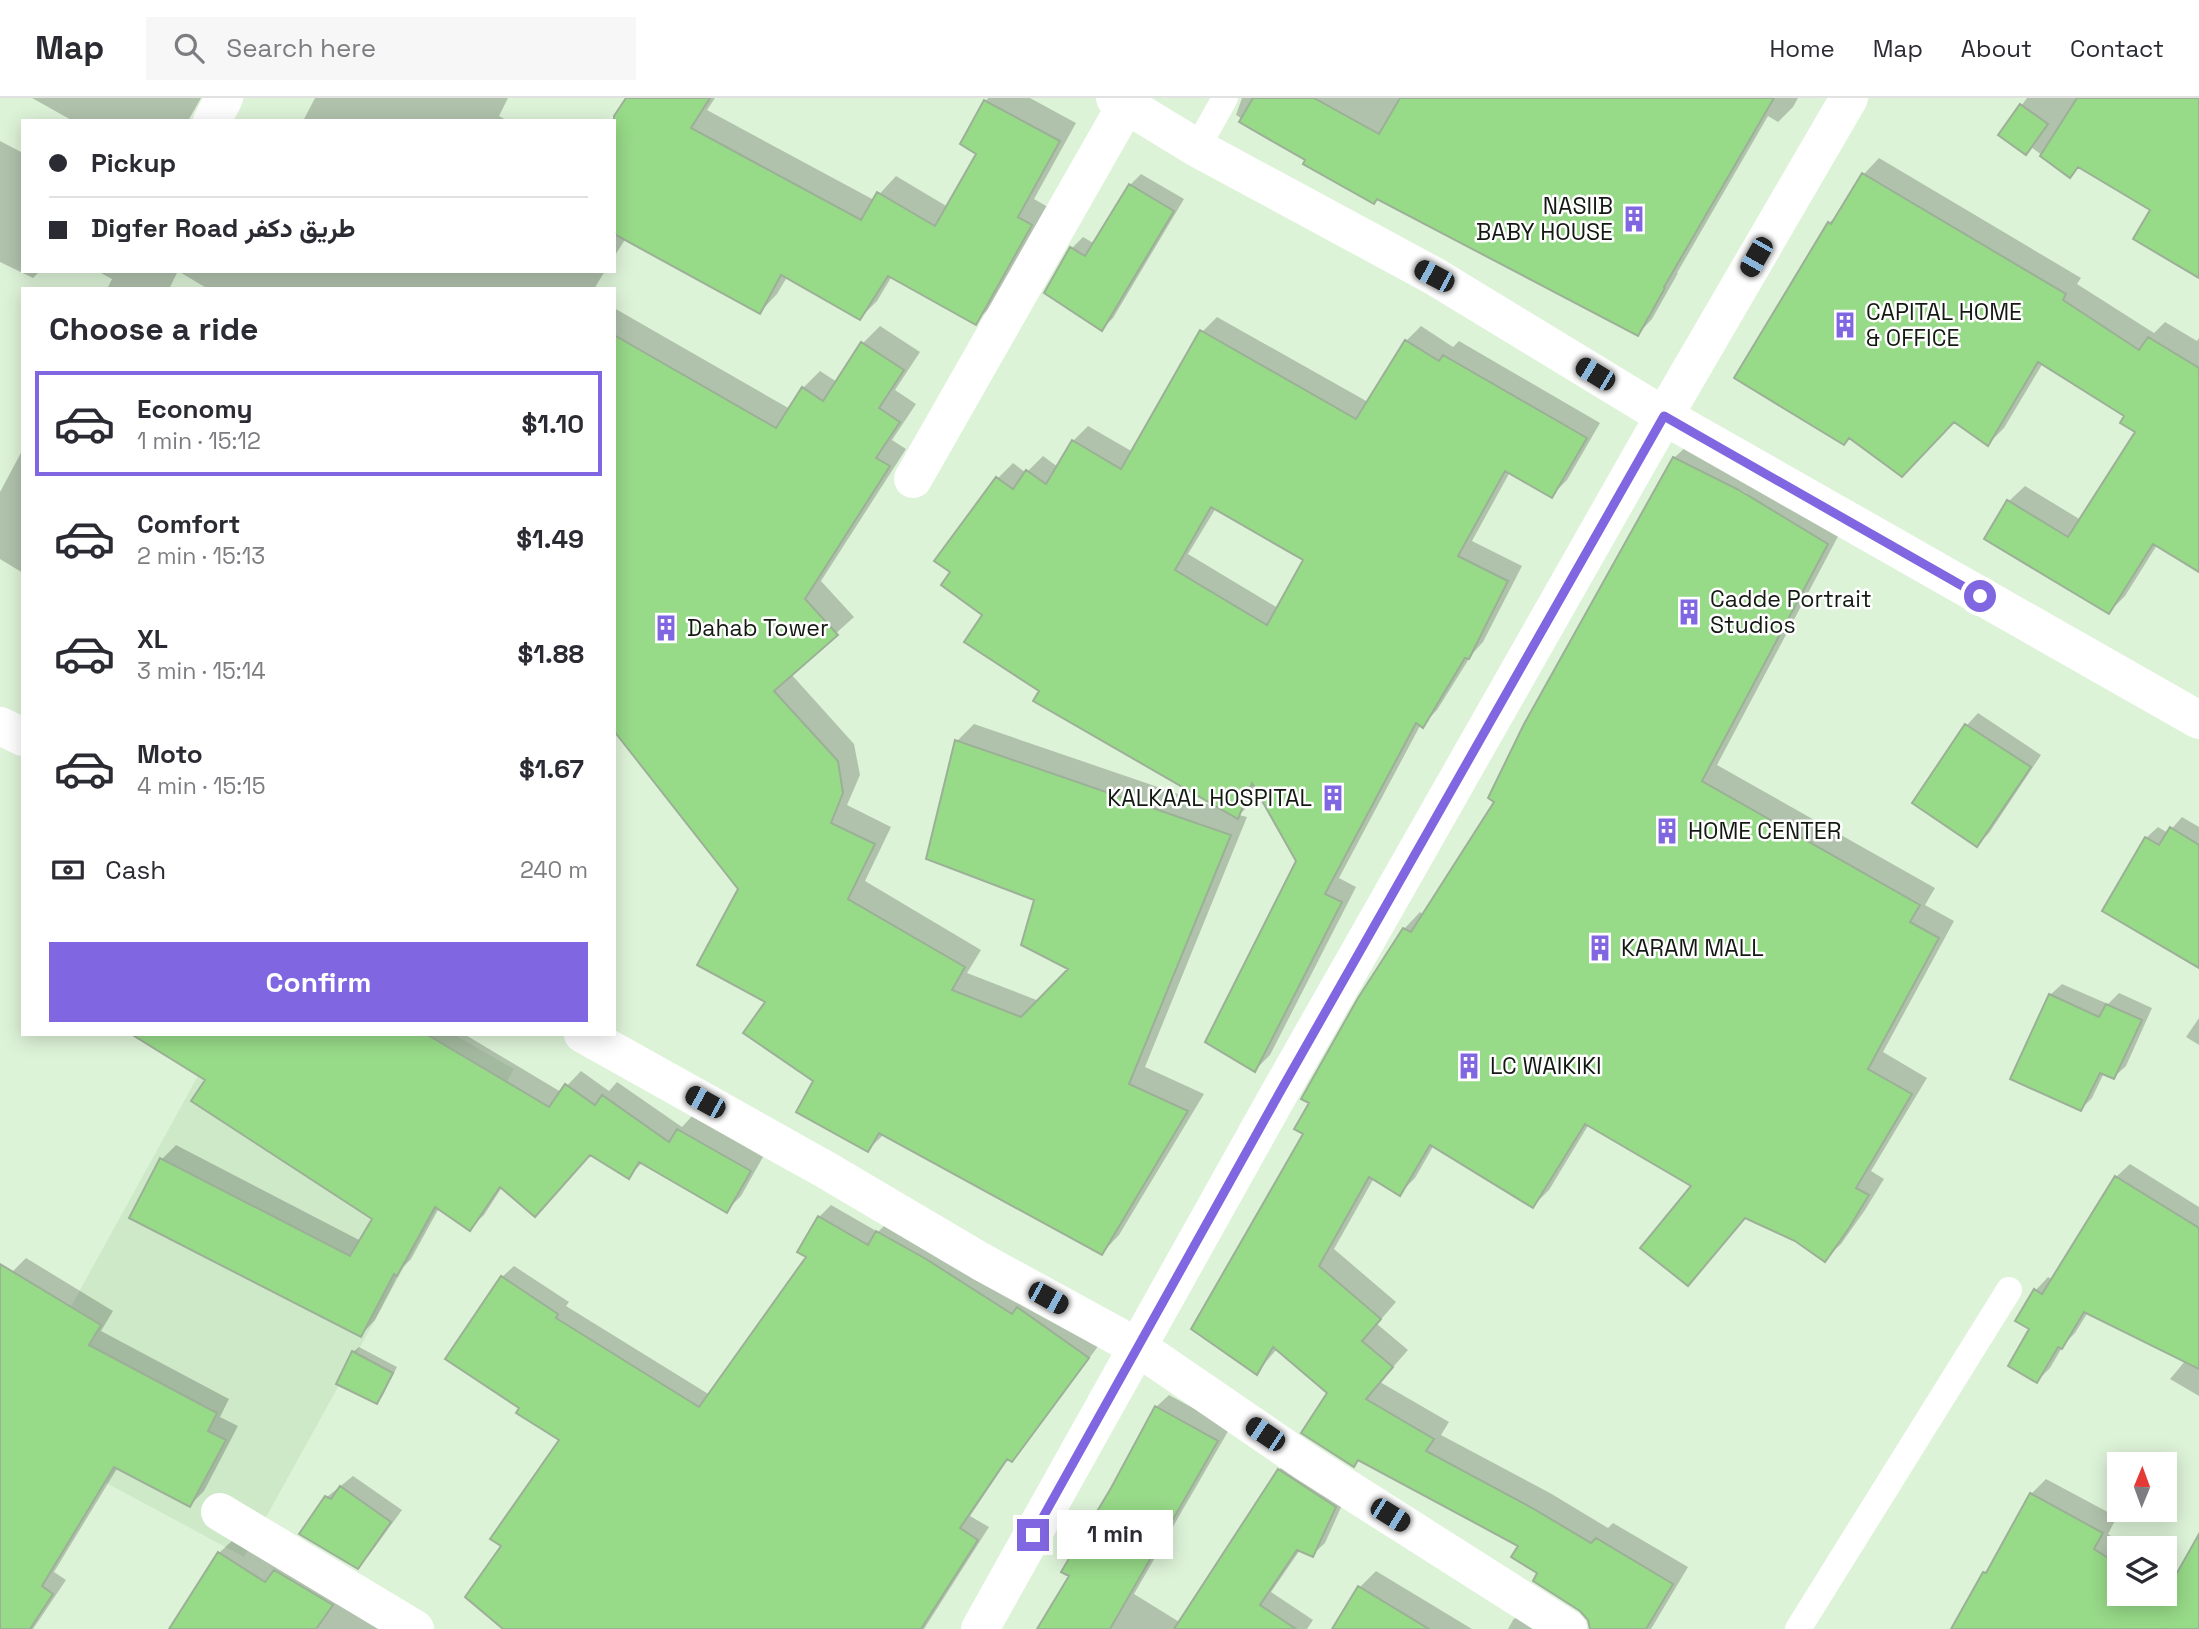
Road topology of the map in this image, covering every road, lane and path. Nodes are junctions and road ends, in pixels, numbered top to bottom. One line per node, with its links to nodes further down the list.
1 (225, 98): 5 (street)
2 (1224, 98): 6 (lane)
3 (1849, 98): 7 (street)
4 (1121, 102): 6 (street); 8 (street)
5 (213, 119)
6 (1197, 148): 7 (street)
7 (1664, 416): 9 (street); 14 (street)
8 (913, 479)
9 (2199, 720)
10 (0, 726): 11 (street)
11 (21, 736)
12 (587, 1036): 14 (street)
13 (2009, 1290): 19 (lane)
14 (1139, 1348): 17 (street); 18 (street)
15 (220, 1511): 16 (street)
16 (415, 1629)
17 (980, 1629)
18 (1568, 1629)
19 (1798, 1629)

